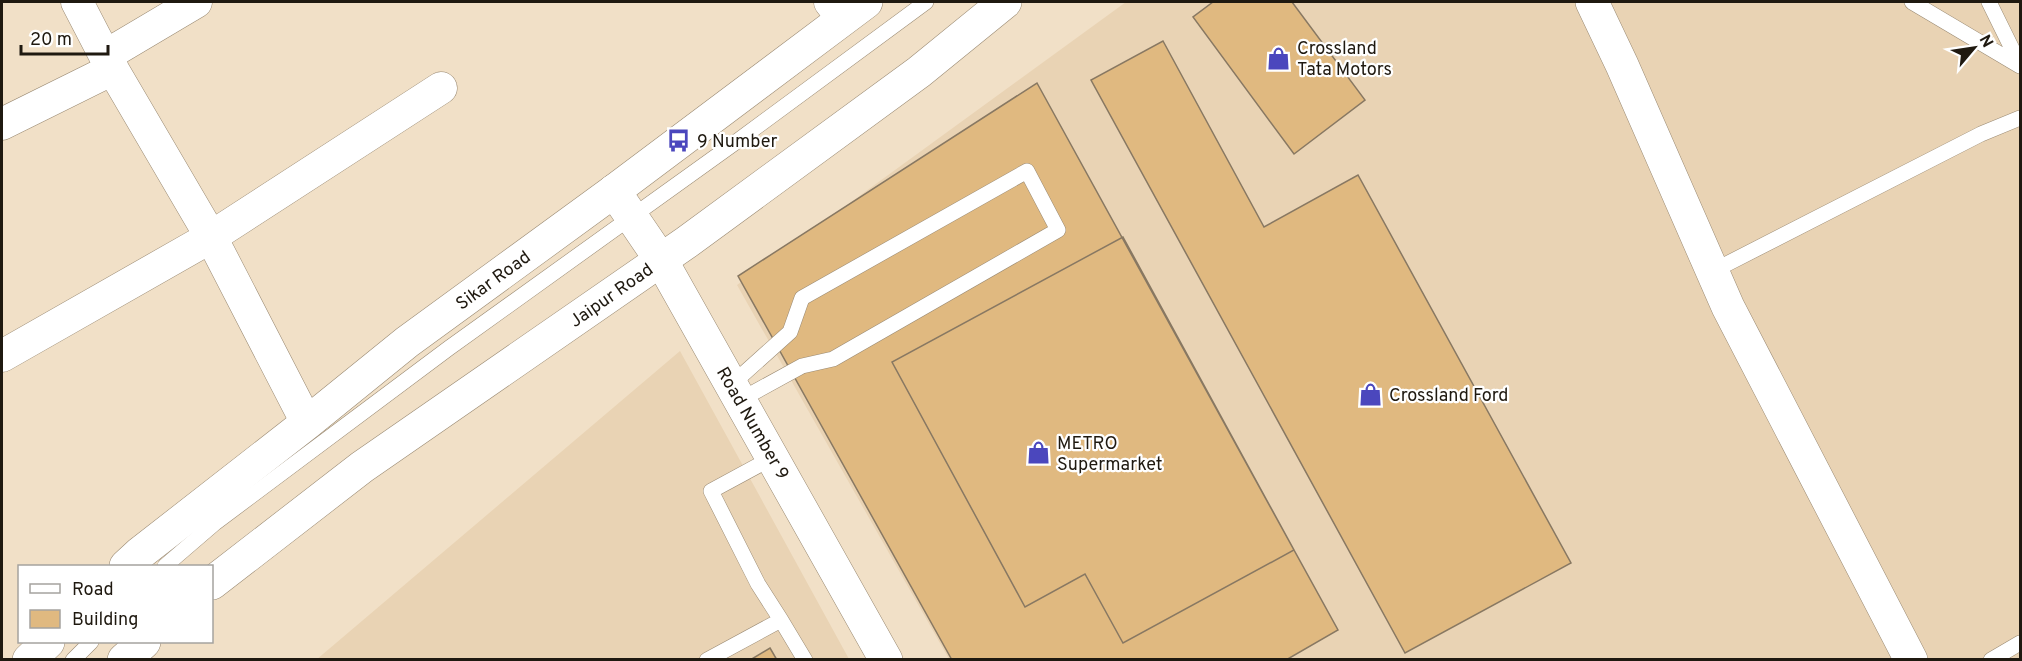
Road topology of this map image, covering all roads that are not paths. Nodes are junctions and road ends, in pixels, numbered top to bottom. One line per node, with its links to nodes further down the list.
1 (77, 2): 9 (street)
2 (196, 2): 9 (street)
3 (926, 2): 14 (lane)
4 (1005, 2): 16 (main road, Jaipur Road)
5 (1592, 2): 17 (main road)
6 (1912, 2): 10 (lane)
7 (1989, 2): 10 (lane)
8 (846, 7): 14 (main road, Sikar Road)
9 (109, 62): 12 (street); 15 (street)
10 (2020, 66)
11 (441, 88): 15 (street)
12 (4, 116)
13 (2020, 118): 17 (lane)
14 (623, 204): 16 (main road, Road Number 9); 20 (main road, Sikar Road); 23 (lane)
15 (211, 237): 18 (street); 20 (street)
16 (661, 260): 19 (main road, Road Number 9); 24 (main road, Jaipur Road)
17 (1713, 271): 36 (main road)
18 (2, 356)
19 (735, 393): 19 (lane); 21 (main road, Road Number 9)
20 (307, 423): 22 (main road, Sikar Road)
21 (772, 458): 25 (lane); 35 (main road, Road Number 9)
22 (128, 565)
23 (167, 565)
24 (213, 582)
25 (781, 620): 33 (lane); 34 (lane)
26 (47, 643): 30 (main road)
27 (90, 643): 31 (lane)
28 (143, 643): 32 (main road)
29 (2020, 643): 37 (lane)
30 (29, 660)
31 (73, 660)
32 (124, 660)
33 (707, 660)
34 (805, 660)
35 (886, 660)
36 (1911, 660)
37 (1991, 660)

